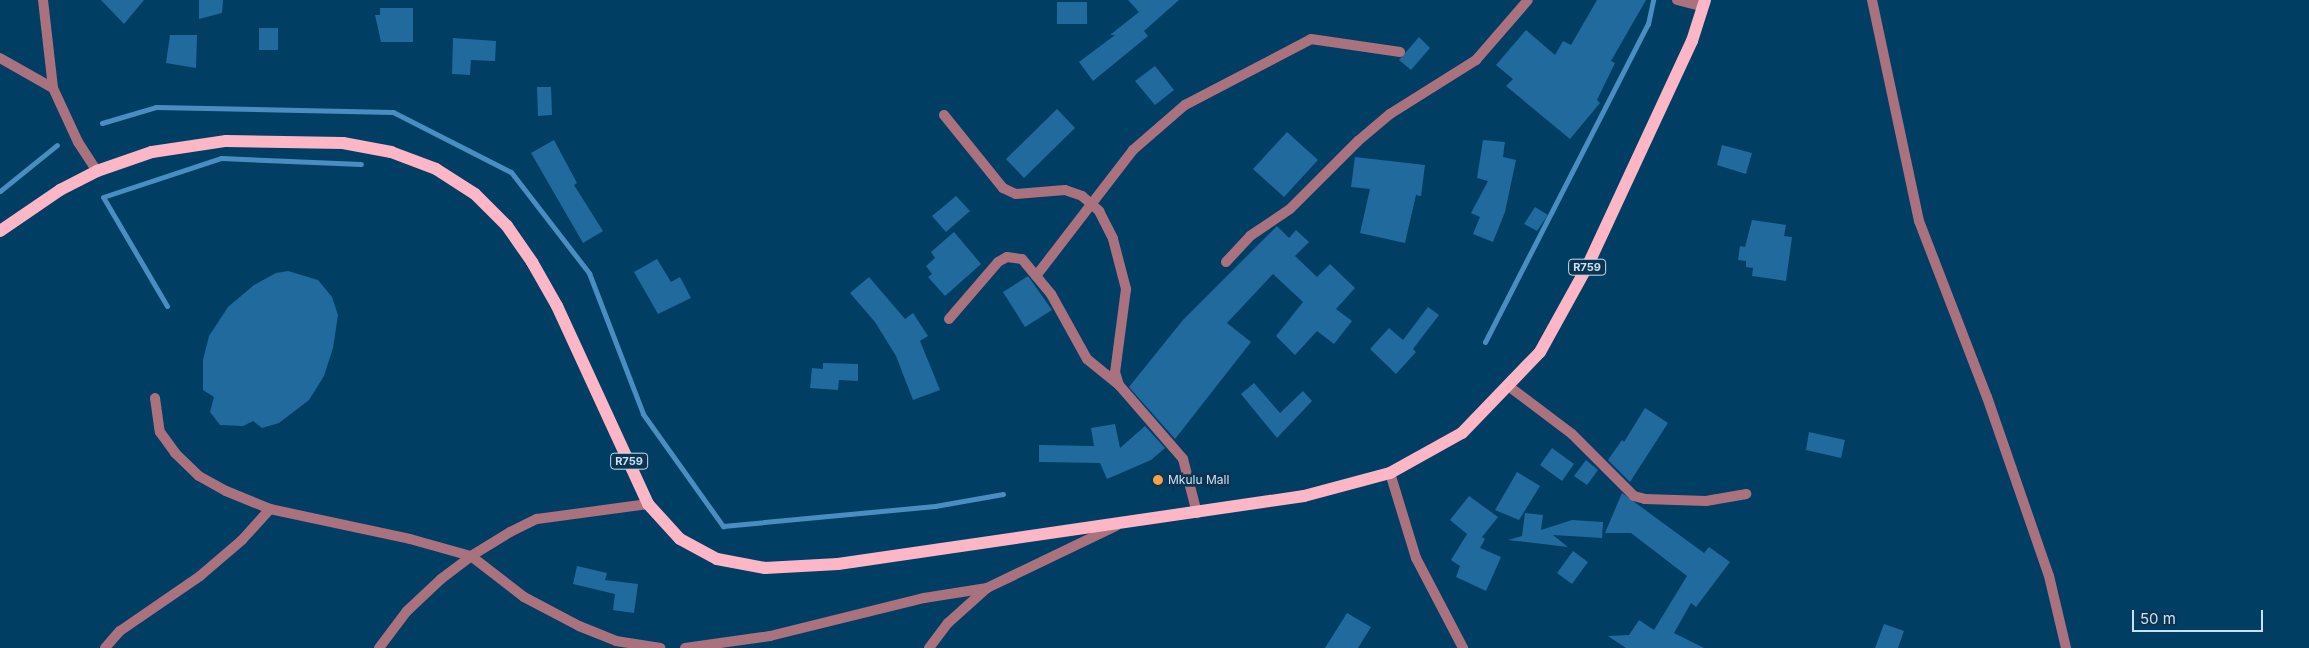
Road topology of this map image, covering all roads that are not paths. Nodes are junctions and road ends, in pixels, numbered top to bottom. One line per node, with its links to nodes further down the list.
1 (43, 0): 8 (street)
2 (1528, 0): 13 (street)
3 (1677, 0): 5 (street)
4 (1872, 0): 34 (street)
5 (1703, 3): 17 (main road, R759)
6 (1400, 52): 11 (street)
7 (0, 58): 8 (street)
8 (53, 88): 10 (street)
9 (944, 115): 11 (street)
10 (97, 171): 12 (main road, R759); 21 (main road, R759)
11 (1091, 203): 14 (street); 16 (street)
12 (0, 231)
13 (1226, 262)
14 (1036, 276): 15 (street); 16 (street)
15 (949, 319)
16 (1119, 385): 23 (street)
17 (1507, 385): 19 (main road, R759); 20 (street)
18 (155, 398): 22 (street)
19 (1390, 473): 23 (main road, R759); 33 (street)
20 (1746, 494)
21 (648, 504): 24 (main road, R759); 25 (street)
22 (270, 509): 25 (street); 28 (street)
23 (1196, 513): 24 (main road, R759)
24 (1121, 523): 26 (street)
25 (471, 556): 29 (street); 30 (street)
26 (987, 588): 27 (street); 32 (street)
27 (701, 647): 31 (street)
28 (105, 648)
29 (379, 648)
30 (660, 648)
31 (685, 648)
32 (929, 648)
33 (1463, 648)
34 (2066, 648)

